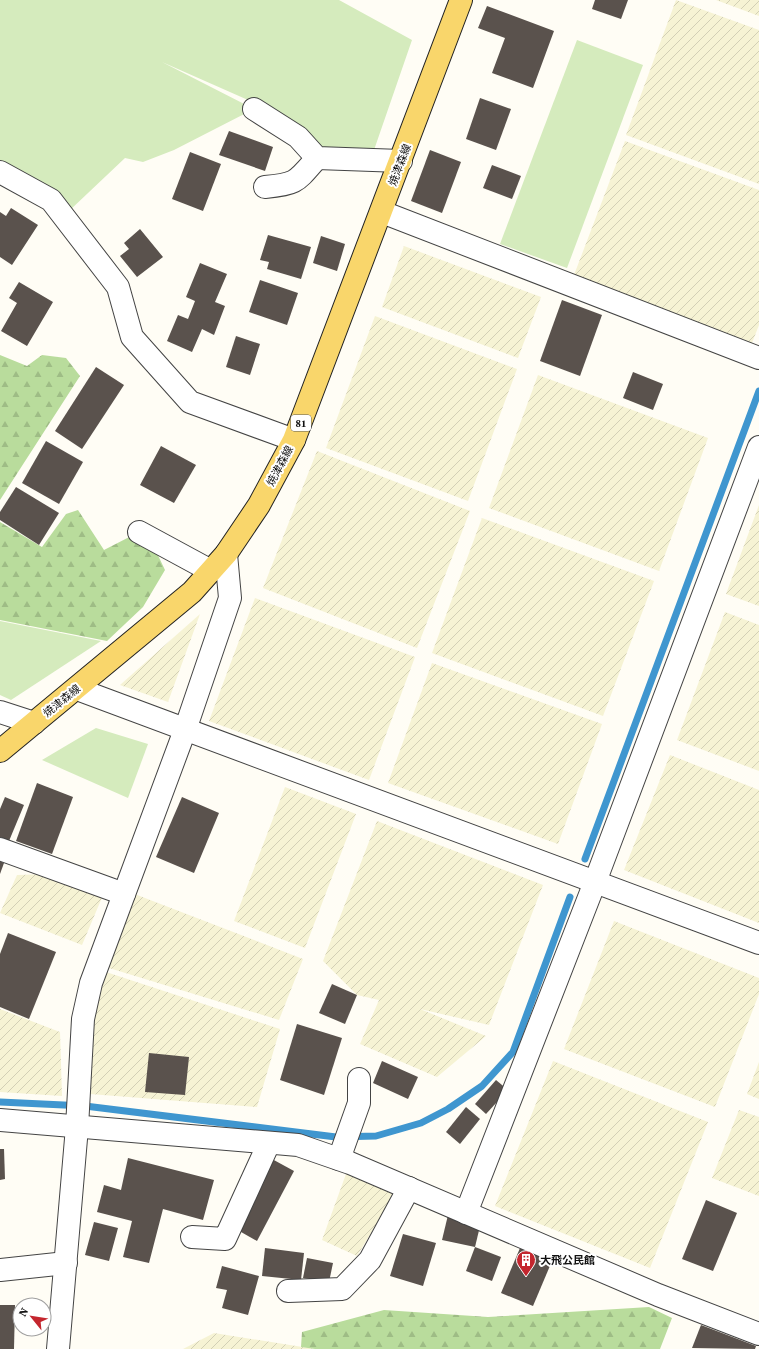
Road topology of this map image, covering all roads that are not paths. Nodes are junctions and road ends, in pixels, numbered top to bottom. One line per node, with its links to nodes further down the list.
1 (461, 0): 4 (main road, 焼津森線 / 81)
2 (254, 109): 3 (street)
3 (317, 158): 4 (street); 6 (street)
4 (401, 161): 7 (main road, 焼津森線 / 81)
5 (0, 172): 9 (street)
6 (266, 187)
7 (382, 212): 8 (street); 9 (main road, 焼津森線 / 81)
8 (756, 357)
9 (294, 440): 12 (main road, 焼津森線 / 81)
10 (759, 447): 20 (street)
11 (138, 532): 13 (street)
12 (226, 554): 13 (main road, 焼津森線 / 81); 17 (street)
13 (211, 571): 14 (main road, 焼津森線 / 81)
14 (76, 689): 16 (main road, 焼津森線 / 81); 17 (street)
15 (0, 712): 16 (street)
16 (34, 723): 18 (main road, 焼津森線 / 81)
17 (185, 730): 20 (street); 21 (street)
18 (0, 751)
19 (0, 849): 21 (street)
20 (595, 882): 22 (street); 29 (street)
21 (124, 894): 25 (street)
22 (759, 943)
23 (359, 1079): 27 (street)
24 (0, 1120): 25 (street)
25 (77, 1128): 26 (street); 31 (street)
26 (269, 1143): 27 (street); 30 (street)
27 (341, 1154): 28 (street)
28 (409, 1188): 29 (street); 33 (street)
29 (466, 1212): 34 (street)
30 (192, 1238)
31 (66, 1263): 32 (street); 35 (street)
32 (0, 1270)
33 (288, 1291)
34 (759, 1334)
35 (58, 1349)

